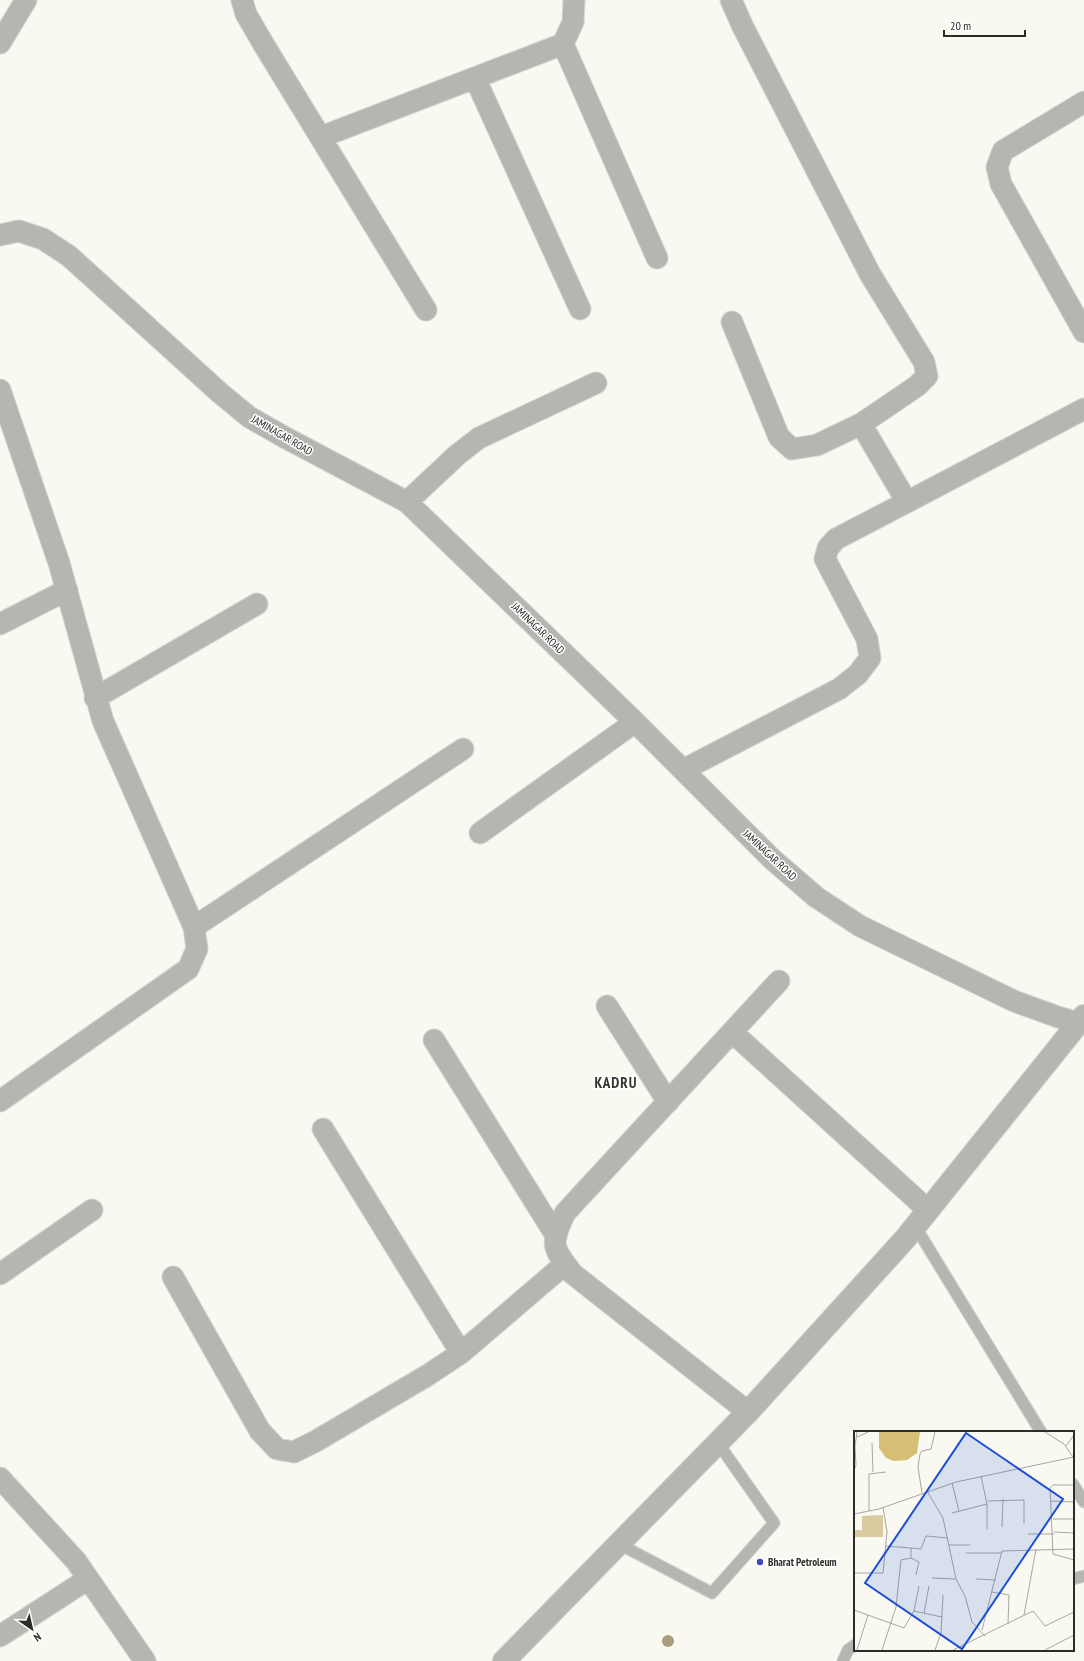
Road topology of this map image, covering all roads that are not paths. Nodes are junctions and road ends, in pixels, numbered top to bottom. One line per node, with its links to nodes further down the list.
1 (26, 0): 5 (street)
2 (242, 0): 9 (street)
3 (574, 0): 6 (street)
4 (731, 0): 19 (street)
5 (0, 43)
6 (563, 44): 7 (street); 11 (street)
7 (475, 78): 9 (street); 12 (street)
8 (1084, 102): 15 (street)
9 (321, 137): 13 (street)
10 (0, 235): 20 (street, JAMINAGAR ROAD)
11 (657, 258)
12 (580, 309)
13 (426, 310)
14 (732, 322): 19 (street)
15 (1084, 332)
16 (596, 383): 20 (street)
17 (0, 390): 22 (street)
18 (1084, 408): 21 (street)
19 (861, 424): 21 (street)
20 (407, 502): 26 (street, JAMINAGAR ROAD)
21 (906, 502): 28 (street)
22 (67, 590): 24 (street); 25 (street)
23 (257, 604): 25 (street)
24 (0, 624)
25 (95, 698): 30 (street)
26 (635, 722): 28 (street, JAMINAGAR ROAD); 29 (street)
27 (464, 749): 30 (street)
28 (683, 770): 33 (street, JAMINAGAR ROAD)
29 (480, 833)
30 (194, 927): 36 (street)
31 (779, 981): 34 (street)
32 (607, 1006): 37 (street)
33 (1081, 1019): 40 (street)
34 (732, 1032): 37 (street); 40 (street)
35 (434, 1040): 41 (street)
36 (0, 1101)
37 (668, 1102): 41 (street)
38 (323, 1129): 45 (street)
39 (92, 1210): 43 (street)
40 (921, 1218): 46 (street); 47 (lane)
41 (555, 1234): 42 (street)
42 (565, 1264): 45 (street); 46 (street)
43 (0, 1274)
44 (173, 1278): 45 (street)
45 (461, 1353)
46 (748, 1412): 48 (street)
47 (1040, 1431)
48 (718, 1443): 52 (street); 52 (lane)
49 (0, 1478): 54 (street)
50 (1074, 1486): 51 (lane)
51 (1084, 1502)
52 (619, 1544): 59 (street)
53 (1084, 1576): 55 (lane)
54 (88, 1579): 56 (street); 58 (street)
55 (1074, 1579)
56 (0, 1636)
57 (854, 1646): 60 (lane)
58 (144, 1661)
59 (504, 1661)
60 (843, 1661)

